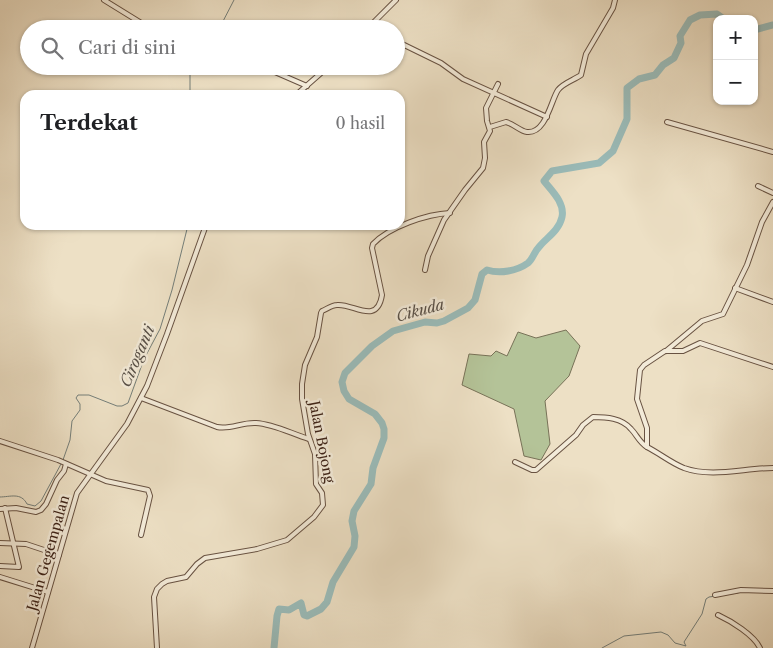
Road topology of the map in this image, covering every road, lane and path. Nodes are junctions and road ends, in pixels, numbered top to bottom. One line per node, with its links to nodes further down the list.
1 (104, 0): 4 (street)
2 (396, 0): 5 (street)
3 (615, 0): 13 (street)
4 (136, 20)
5 (377, 20)
6 (405, 45): 12 (street)
7 (282, 75): 10 (street)
8 (319, 75): 10 (street)
9 (498, 84): 12 (street)
10 (307, 86): 11 (street)
11 (302, 90)
12 (494, 94): 13 (street); 15 (street)
13 (547, 117): 15 (street)
14 (667, 122): 16 (street)
15 (490, 127): 20 (street)
16 (773, 152)
17 (758, 186): 18 (street)
18 (773, 193)
19 (773, 202): 25 (street)
20 (450, 213): 21 (street, Jalan Bojong); 24 (street)
21 (405, 225)
22 (204, 230): 29 (street, Jalan Gegempalan)
23 (394, 230): 30 (street, Jalan Bojong)
24 (425, 270)
25 (735, 288): 26 (street); 27 (street)
26 (773, 302)
27 (665, 351): 28 (street); 32 (street)
28 (773, 367)
29 (140, 398): 30 (street); 36 (street, Jalan Gegempalan)
30 (310, 440): 50 (street, Jalan Bojong)
31 (0, 441): 34 (street)
32 (647, 447): 33 (street); 35 (street)
33 (515, 462)
34 (65, 464): 36 (street); 38 (street)
35 (773, 468)
36 (90, 475): 39 (street); 42 (street, Jalan Gegempalan)
37 (0, 508): 38 (street)
38 (5, 508): 40 (street)
39 (141, 535)
40 (13, 542): 41 (street); 42 (street); 43 (street)
41 (0, 543)
42 (59, 554): 46 (street, Jalan Gegempalan)
43 (0, 566)
44 (0, 577): 46 (street)
45 (773, 591): 47 (street)
46 (48, 592): 49 (street, Jalan Gegempalan)
47 (715, 595)
48 (718, 615): 51 (street)
49 (32, 648)
50 (156, 648)
51 (760, 648)

